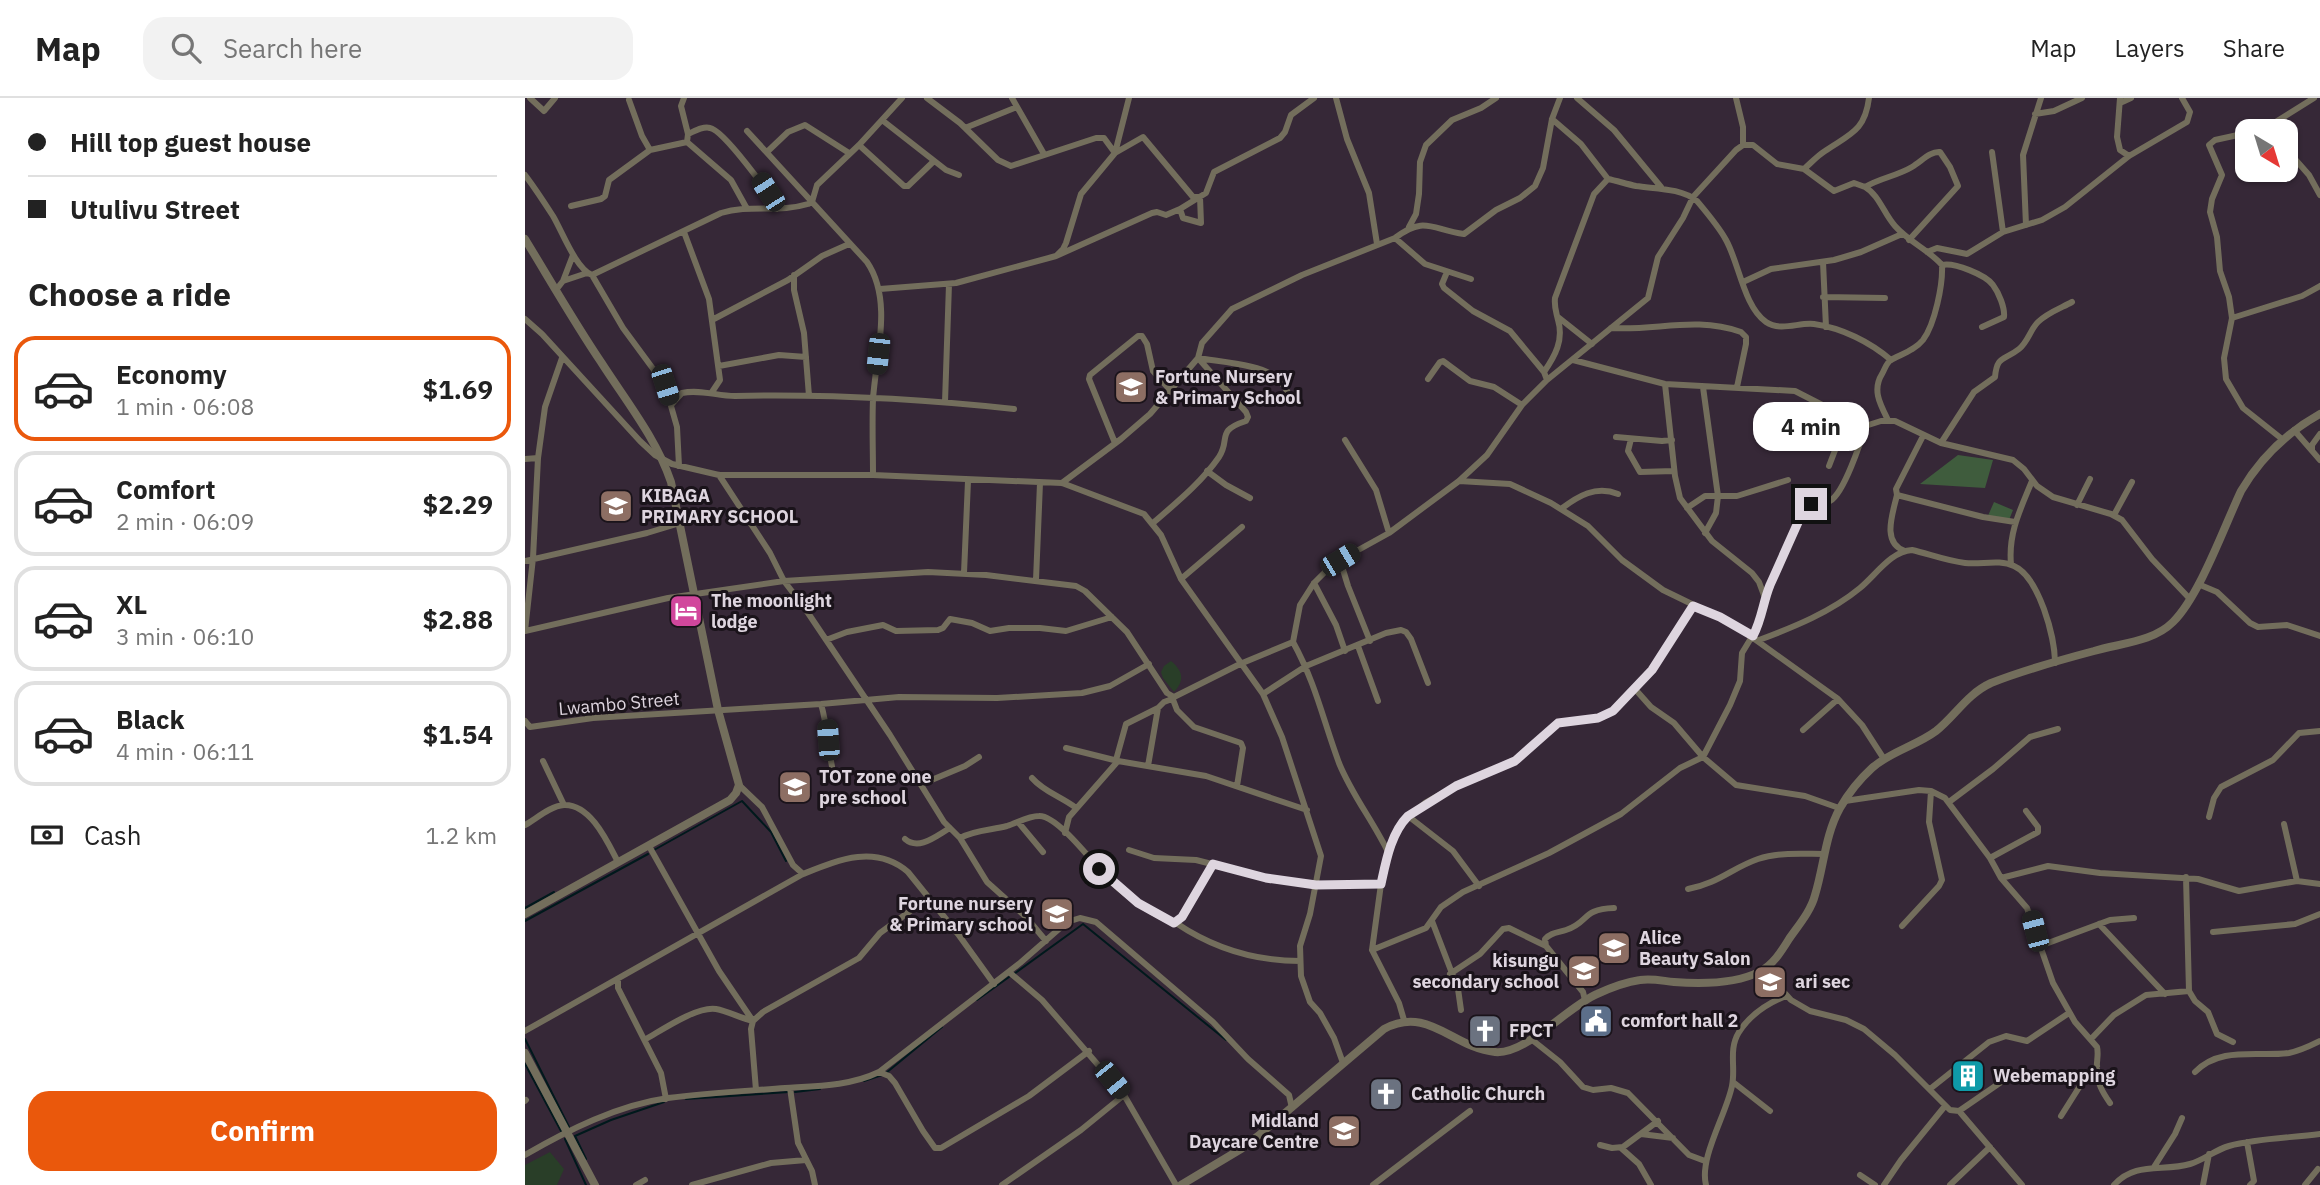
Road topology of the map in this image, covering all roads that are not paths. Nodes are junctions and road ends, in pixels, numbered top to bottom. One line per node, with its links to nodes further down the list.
1 (530, 98): 2 (street)
2 (555, 98)
3 (684, 98): 29 (street)
4 (902, 98): 26 (street)
5 (927, 98): 27 (street)
6 (1012, 98): 22 (street)
7 (1129, 98): 38 (street)
8 (1314, 98): 50 (street)
9 (1336, 98): 66 (street)
10 (1496, 98): 58 (street)
11 (1560, 98): 24 (street)
12 (1577, 98): 47 (street)
13 (1736, 98): 33 (street)
14 (1869, 98): 43 (street)
15 (2041, 98): 23 (street)
16 (2082, 98): 23 (street)
17 (2131, 98): 21 (street)
18 (2182, 98): 40 (street)
19 (2314, 98): 25 (street)
20 (629, 100): 34 (street)
21 (2120, 101): 40 (street)
22 (1017, 107): 27 (street); 39 (street)
23 (2035, 114): 57 (street)
24 (1552, 119): 46 (street); 58 (street)
25 (2281, 119)
26 (882, 120): 32 (street); 41 (street)
27 (965, 128): 39 (street)
28 (747, 131): 35 (street)
29 (688, 134): 31 (street); 55 (street)
30 (2235, 136): 86 (street)
31 (687, 142): 34 (street); 54 (street)
32 (859, 145): 37 (street); 41 (street)
33 (1743, 145): 43 (street); 51 (street)
34 (650, 149): 53 (street)
35 (767, 152): 37 (street); 52 (street)
36 (1992, 152): 60 (street)
37 (849, 153): 52 (street)
38 (1115, 153): 39 (street); 50 (street); 69 (street)
39 (1044, 154)
40 (2129, 156): 57 (street)
41 (934, 161): 45 (street)
42 (2298, 163): 49 (street)
43 (1804, 169): 48 (street)
44 (525, 174): 68 (street)
45 (959, 175)
46 (1608, 179): 47 (street); 85 (street)
47 (1661, 187): 51 (street)
48 (1865, 187): 61 (street); 64 (street)
49 (2320, 195)
50 (1200, 197): 56 (street); 56 (street)
51 (1693, 197): 77 (street); 91 (street)
52 (811, 202): 55 (street); 65 (street)
53 (571, 206)
54 (746, 207): 55 (street); 59 (street)
55 (776, 209)
56 (1180, 209): 69 (street)
57 (2026, 225): 60 (street)
58 (1409, 227): 62 (street)
59 (684, 232): 73 (street); 88 (street)
60 (2003, 232): 67 (street)
61 (1902, 234): 64 (street); 70 (street)
62 (1395, 238): 66 (street); 72 (street)
63 (525, 239): 81 (street)
64 (1909, 240): 67 (street)
65 (849, 244): 74 (street); 80 (street)
66 (1377, 244): 95 (street)
67 (1927, 252): 71 (street)
68 (573, 255): 73 (street); 76 (street)
69 (1056, 256): 78 (street)
70 (1823, 262): 77 (street); 82 (street)
71 (1942, 265): 90 (street); 97 (street)
72 (1447, 272): 75 (street); 99 (street)
73 (589, 274): 76 (street); 111 (street)
74 (794, 275): 88 (street); 93 (street)
75 (1471, 279)
76 (563, 281): 81 (street)
77 (1743, 282): 89 (street)
78 (949, 284): 80 (street); 110 (street)
79 (2320, 286): 86 (street)
80 (880, 289): 108 (street)
81 (556, 290): 131 (street)
82 (1823, 296): 83 (street); 89 (street)
83 (1885, 298)
84 (2072, 302): 127 (street)
85 (1558, 317): 92 (street); 99 (street)
86 (2232, 318): 123 (street)
87 (525, 320): 94 (street)
88 (712, 320): 98 (street)
89 (1826, 327): 97 (street)
90 (1982, 327)
91 (1611, 328): 92 (street); 104 (street)
92 (1592, 344): 96 (street)
93 (806, 357): 98 (street); 107 (street)
94 (562, 358): 129 (street); 131 (street)
95 (1198, 358): 105 (street); 109 (street); 135 (street)
96 (1573, 360): 101 (street); 102 (street)
97 (1891, 360): 115 (street)
98 (719, 366): 106 (street)
99 (1544, 372): 101 (street)
100 (1428, 380): 112 (street)
101 (1547, 380): 112 (street)
102 (1665, 384): 103 (street); 125 (street)
103 (1703, 387): 104 (street); 149 (street)
104 (1737, 387): 118 (street)
105 (1170, 390): 126 (street); 126 (street)
106 (712, 392): 107 (street); 111 (street)
107 (809, 396): 108 (street)
108 (873, 398): 110 (street); 138 (street)
109 (1292, 399)
110 (945, 402): 113 (street)
111 (671, 405): 133 (street)
112 (1522, 405): 142 (street)
113 (1014, 409)
114 (2320, 414): 117 (street)
115 (1888, 420): 116 (street); 120 (street)
116 (1865, 426): 118 (street); 174 (street)
117 (2294, 430): 123 (street); 128 (street)
118 (1842, 432): 134 (street)
119 (2320, 434): 128 (street)
120 (1923, 436): 127 (street); 148 (street)
121 (1616, 437): 122 (street)
122 (1631, 439): 125 (street); 136 (street)
123 (2282, 439): 171 (street)
124 (1345, 440): 159 (street)
125 (1672, 440): 136 (street)
126 (1115, 443): 146 (street)
127 (1941, 443): 143 (street)
128 (2312, 452): 132 (street)
129 (538, 458): 130 (street); 162 (street)
130 (525, 459)
131 (663, 459): 133 (street); 156 (street)
132 (2320, 460)
133 (679, 466): 137 (street)
134 (1829, 466)
135 (1207, 471): 150 (street); 157 (street)
136 (1674, 471): 153 (street)
137 (719, 475): 138 (street); 169 (street)
138 (873, 475): 141 (street)
139 (2090, 479): 151 (street)
140 (1788, 480): 149 (street)
141 (968, 481): 145 (street); 166 (street)
142 (1459, 481): 152 (street); 159 (street)
143 (2032, 481): 151 (street); 155 (street)
144 (2132, 482): 154 (street)
145 (1039, 483): 146 (street); 168 (street)
146 (1062, 483): 157 (street)
147 (1618, 494): 152 (street)
148 (1897, 495): 155 (street); 161 (street)
149 (1718, 496): 153 (street); 160 (street)
150 (1250, 498)
151 (2077, 505): 154 (street)
152 (1561, 509): 176 (street)
153 (1687, 509): 160 (street)
154 (2114, 515): 175 (street)
155 (2015, 522): 165 (street)
156 (680, 523): 162 (street); 173 (street)
157 (1153, 523): 167 (street)
158 (1242, 527): 167 (street)
159 (1389, 533): 163 (street)
160 (1705, 533): 174 (street)
161 (1905, 551): 165 (street); 180 (street)
162 (533, 558): 164 (street); 172 (street)
163 (1340, 560): 170 (street); 182 (street)
164 (525, 561)
165 (2011, 564): 187 (street)
166 (964, 573): 168 (street); 169 (street)
167 (1181, 579): 186 (street)
168 (1036, 580): 177 (street)
169 (785, 581): 173 (street); 181 (street)
170 (1314, 583): 183 (street); 185 (street)
171 (2197, 584): 175 (street); 179 (street)
172 (528, 593): 178 (street)
173 (693, 594): 178 (street); 199 (street)
174 (1765, 598): 180 (street)
175 (2190, 599): 187 (street)
176 (1693, 606): 180 (street); 191 (street)
177 (1112, 617): 181 (street); 188 (street)
178 (525, 631)
179 (2320, 636)
180 (1756, 638): 194 (street); 206 (street)
181 (826, 640): 195 (street)
182 (1370, 641): 184 (street); 190 (street)
183 (1293, 642): 186 (street); 189 (street)
184 (1358, 646): 185 (street); 196 (street)
185 (1345, 651): 189 (street)
186 (1240, 663): 192 (street); 193 (street)
187 (2055, 663): 207 (street)
188 (1149, 664): 193 (street); 195 (street)
189 (1306, 666): 192 (street); 235 (street)
190 (1428, 683)
191 (1635, 689): 206 (street); 223 (street)
192 (1263, 694): 221 (street)
193 (1172, 698): 198 (street); 215 (street)
194 (1838, 699): 202 (street); 207 (street)
195 (867, 701): 197 (street); 213 (street)
196 (1378, 701)
197 (821, 704): 199 (street); 211 (street)
198 (1158, 708): 208 (street); 210 (street)
199 (719, 710): 200 (street, Lwambo Street); 214 (street)
200 (525, 721)
201 (2058, 729): 217 (street)
202 (1803, 730)
203 (2320, 731): 224 (street)
204 (1066, 748): 208 (street)
205 (979, 757): 213 (street)
206 (1703, 757): 219 (street); 247 (street)
207 (1884, 759): 219 (street)
208 (1117, 760): 210 (street); 220 (street)
209 (543, 761): 218 (street)
210 (1148, 766): 215 (street)
211 (834, 776)
212 (1032, 778): 220 (street)
213 (922, 784): 228 (street)
214 (739, 785): 232 (street); 240 (street)
215 (1237, 786): 221 (street)
216 (1931, 790): 217 (street); 219 (street); 257 (street)
217 (1949, 802): 237 (street)
218 (564, 805): 227 (street); 238 (street)
219 (1842, 805): 236 (street)
220 (1076, 808): 229 (street)
221 (1307, 810): 246 (street)
222 (2026, 811): 237 (street)
223 (1408, 816): 235 (street); 247 (street)
224 (2209, 817)
225 (1018, 822): 229 (street); 230 (street); 234 (street)
226 (2284, 824): 243 (street)
227 (525, 825)
228 (950, 828): 230 (street); 231 (street)
229 (1065, 833): 255 (street)
230 (960, 838): 260 (street)
231 (905, 839)
232 (649, 846): 238 (street); 259 (street)
233 (1129, 850): 239 (street)
234 (1043, 852)
235 (1388, 852): 244 (street)
236 (1824, 854): 248 (street); 265 (street)
237 (1990, 858): 242 (street)
238 (618, 862): 251 (street)
239 (1213, 864): 246 (street); 255 (street)
240 (803, 874): 249 (street); 259 (street)
241 (2186, 877): 242 (street); 243 (street); 270 (street)
242 (2001, 878): 262 (street)
243 (2297, 881): 245 (street)
244 (1381, 884): 246 (street); 263 (street)
245 (2320, 884)
246 (1316, 885): 264 (street)
247 (1479, 886): 254 (street)
248 (1688, 888)
249 (928, 898): 269 (street); 277 (street)
250 (1614, 908): 261 (street)
251 (525, 914)
252 (2320, 914): 258 (street)
253 (2134, 918): 256 (street)
254 (1431, 921): 263 (street); 267 (street)
255 (1176, 923): 264 (street)
256 (2099, 924): 262 (street); 271 (street)
257 (1902, 926)
258 (2213, 932)
259 (699, 933): 268 (street); 277 (street)
260 (1046, 941): 266 (street); 299 (street)
261 (1546, 946): 267 (street); 273 (street)
262 (2040, 946): 275 (street)
263 (1372, 950): 276 (street)
264 (1300, 961): 286 (street)
265 (1768, 966): 272 (street); 273 (street)
266 (1009, 972): 269 (street); 284 (street)
267 (1450, 974): 274 (street)
268 (618, 979): 278 (street); 279 (street)
269 (994, 984): 288 (street)
270 (2189, 991): 271 (street); 283 (street)
271 (2165, 994): 281 (street)
272 (1786, 996): 291 (street); 293 (street)
273 (1585, 1000): 280 (street)
274 (1461, 1010)
275 (2069, 1013): 281 (street); 293 (street)
276 (1404, 1020): 280 (street); 286 (street)
277 (753, 1021): 279 (street); 294 (street)
278 (525, 1031)
279 (646, 1039): 296 (street)
280 (1531, 1039): 305 (street)
281 (2091, 1039): 287 (street)
282 (2320, 1041): 289 (street)
283 (2233, 1042)
284 (1089, 1051): 288 (street); 295 (street)
285 (525, 1053): 306 (street)
286 (1343, 1063): 299 (street)
287 (2097, 1066): 297 (street); 303 (street)
288 (879, 1072): 292 (street)
289 (2195, 1072)
290 (2007, 1078): 302 (street)
291 (1733, 1082): 301 (street); 317 (street)
292 (790, 1088): 294 (street); 316 (street)
293 (1930, 1089): 298 (street)
294 (756, 1090): 296 (street)
295 (1125, 1095): 328 (street); 329 (street)
296 (666, 1098): 306 (street)
297 (2110, 1103)
298 (1945, 1106): 302 (street); 334 (street)
299 (1292, 1108): 329 (street)
300 (1470, 1111): 330 (street)
301 (1770, 1111)
302 (1959, 1111): 312 (street)
303 (2061, 1116)
304 (2182, 1118): 318 (street)
305 (1658, 1121): 307 (street); 309 (street)
306 (567, 1131): 315 (street); 324 (street)
307 (1641, 1134): 309 (street); 313 (street)
308 (2320, 1134): 310 (street)
309 (1673, 1138): 317 (street)
310 (2247, 1142): 314 (street); 339 (street)
311 (1600, 1144): 313 (street)
312 (1990, 1147): 335 (street); 336 (street)
313 (1621, 1148): 331 (street)
314 (2209, 1154): 318 (street); 338 (street)
315 (525, 1155)
316 (806, 1160): 320 (street); 327 (street)
317 (1705, 1161): 332 (street)
318 (2154, 1167): 337 (street)
319 (2318, 1169): 340 (street)
320 (736, 1174): 323 (street); 326 (street)
321 (1860, 1175): 333 (street)
322 (645, 1180): 325 (street)
323 (727, 1184)
324 (595, 1185)
325 (636, 1185)
326 (692, 1185)
327 (815, 1185)
328 (1002, 1185)
329 (1179, 1185)
330 (1373, 1185)
331 (1651, 1185)
332 (1706, 1185)
333 (1875, 1185)
334 (1884, 1185)
335 (1950, 1185)
336 (2022, 1185)
337 (2114, 1185)
338 (2203, 1185)
339 (2250, 1185)
340 (2305, 1185)

